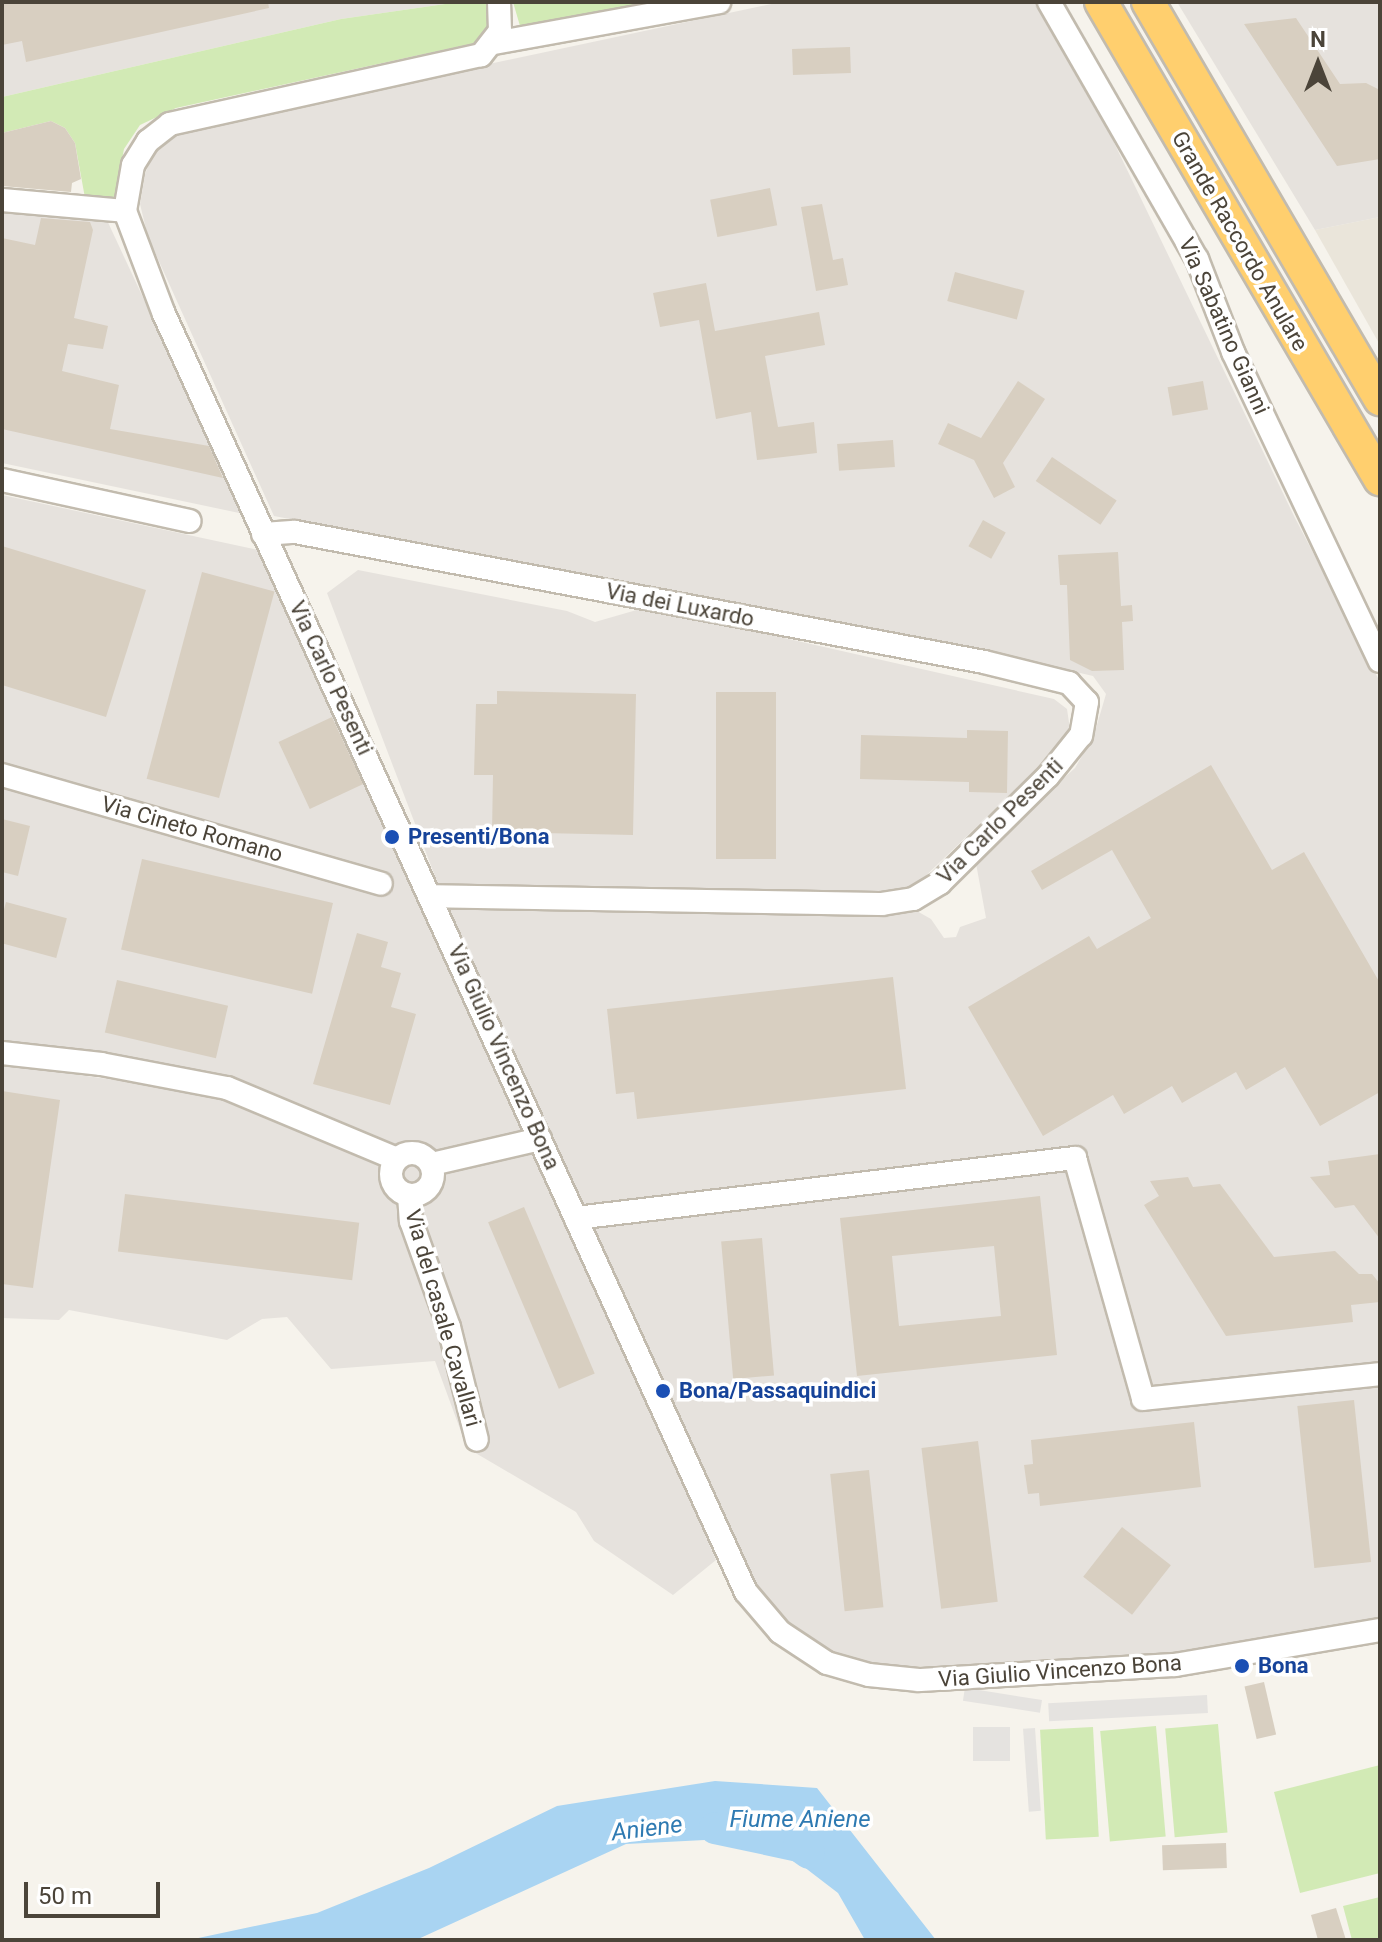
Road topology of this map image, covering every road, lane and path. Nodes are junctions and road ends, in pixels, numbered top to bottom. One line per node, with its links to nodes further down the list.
1 (499, 2): 7 (street)
2 (719, 2): 7 (street)
3 (1049, 2): 16 (street, Via Sabatino Gianni)
4 (1101, 2): 12 (highway, Grande Raccordo Anulare)
5 (1148, 2): 8 (highway, Grande Raccordo Anulare)
6 (1162, 2): 8 (highway)
7 (494, 43): 10 (street)
8 (1195, 84): 11 (highway, Grande Raccordo Anulare)
9 (2, 200): 10 (street)
10 (125, 211): 15 (street, Via Carlo Pesenti)
11 (1380, 399)
12 (1380, 479)
13 (2, 480): 14 (street)
14 (190, 521)
15 (263, 534): 17 (street, Via dei Luxardo); 20 (street, Via Carlo Pesenti)
16 (1380, 661)
17 (1087, 702): 20 (street, Via Carlo Pesenti)
18 (2, 775): 19 (street, Via Cineto Romano)
19 (381, 884)
20 (431, 896): 22 (street, Via Giulio Vincenzo Bona)
21 (2, 1053): 23 (street)
22 (540, 1139): 24 (street); 26 (street, Via Giulio Vincenzo Bona)
23 (397, 1159): 24 (street); 25 (street, Via del casale Cavallari)
24 (432, 1164): 25 (street, Via del casale Cavallari)
25 (409, 1195): 28 (street, Via del casale Cavallari)
26 (576, 1218): 27 (street); 29 (street, Via Giulio Vincenzo Bona)
27 (1380, 1374)
28 (477, 1440)
29 (1380, 1630)

